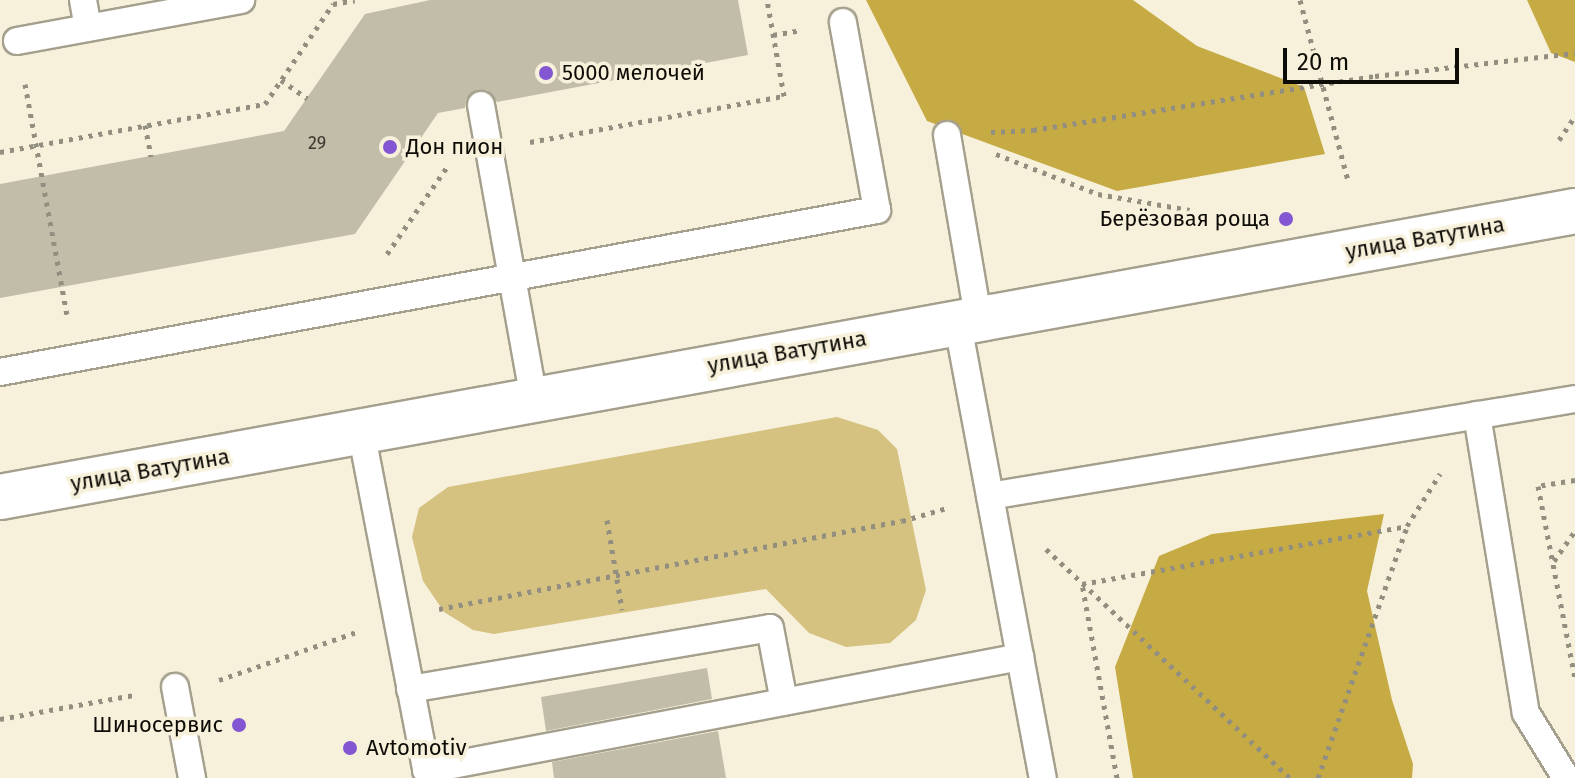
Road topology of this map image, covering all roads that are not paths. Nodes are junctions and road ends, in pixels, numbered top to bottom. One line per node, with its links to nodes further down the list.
1 (83, 0): 4 (lane)
2 (241, 0): 4 (lane)
3 (843, 22): 9 (lane)
4 (88, 28): 5 (lane)
5 (17, 41)
6 (481, 105): 9 (lane)
7 (947, 135): 10 (lane)
8 (1575, 211): 10 (main road, улица Ватутина)
9 (512, 277): 11 (lane); 12 (lane)
10 (967, 319): 12 (main road, улица Ватутина); 16 (lane)
11 (0, 372)
12 (534, 399): 15 (main road, улица Ватутина)
13 (1575, 399): 14 (lane)
14 (1477, 415): 16 (lane); 24 (lane)
15 (361, 431): 17 (main road, улица Ватутина); 20 (lane)
16 (990, 496): 18 (lane)
17 (0, 497)
18 (1020, 657): 21 (lane); 23 (lane)
19 (175, 687): 22 (lane)
20 (410, 689): 21 (lane); 21 (lane)
21 (784, 702)
22 (192, 778)
23 (1043, 778)
24 (1566, 778)

